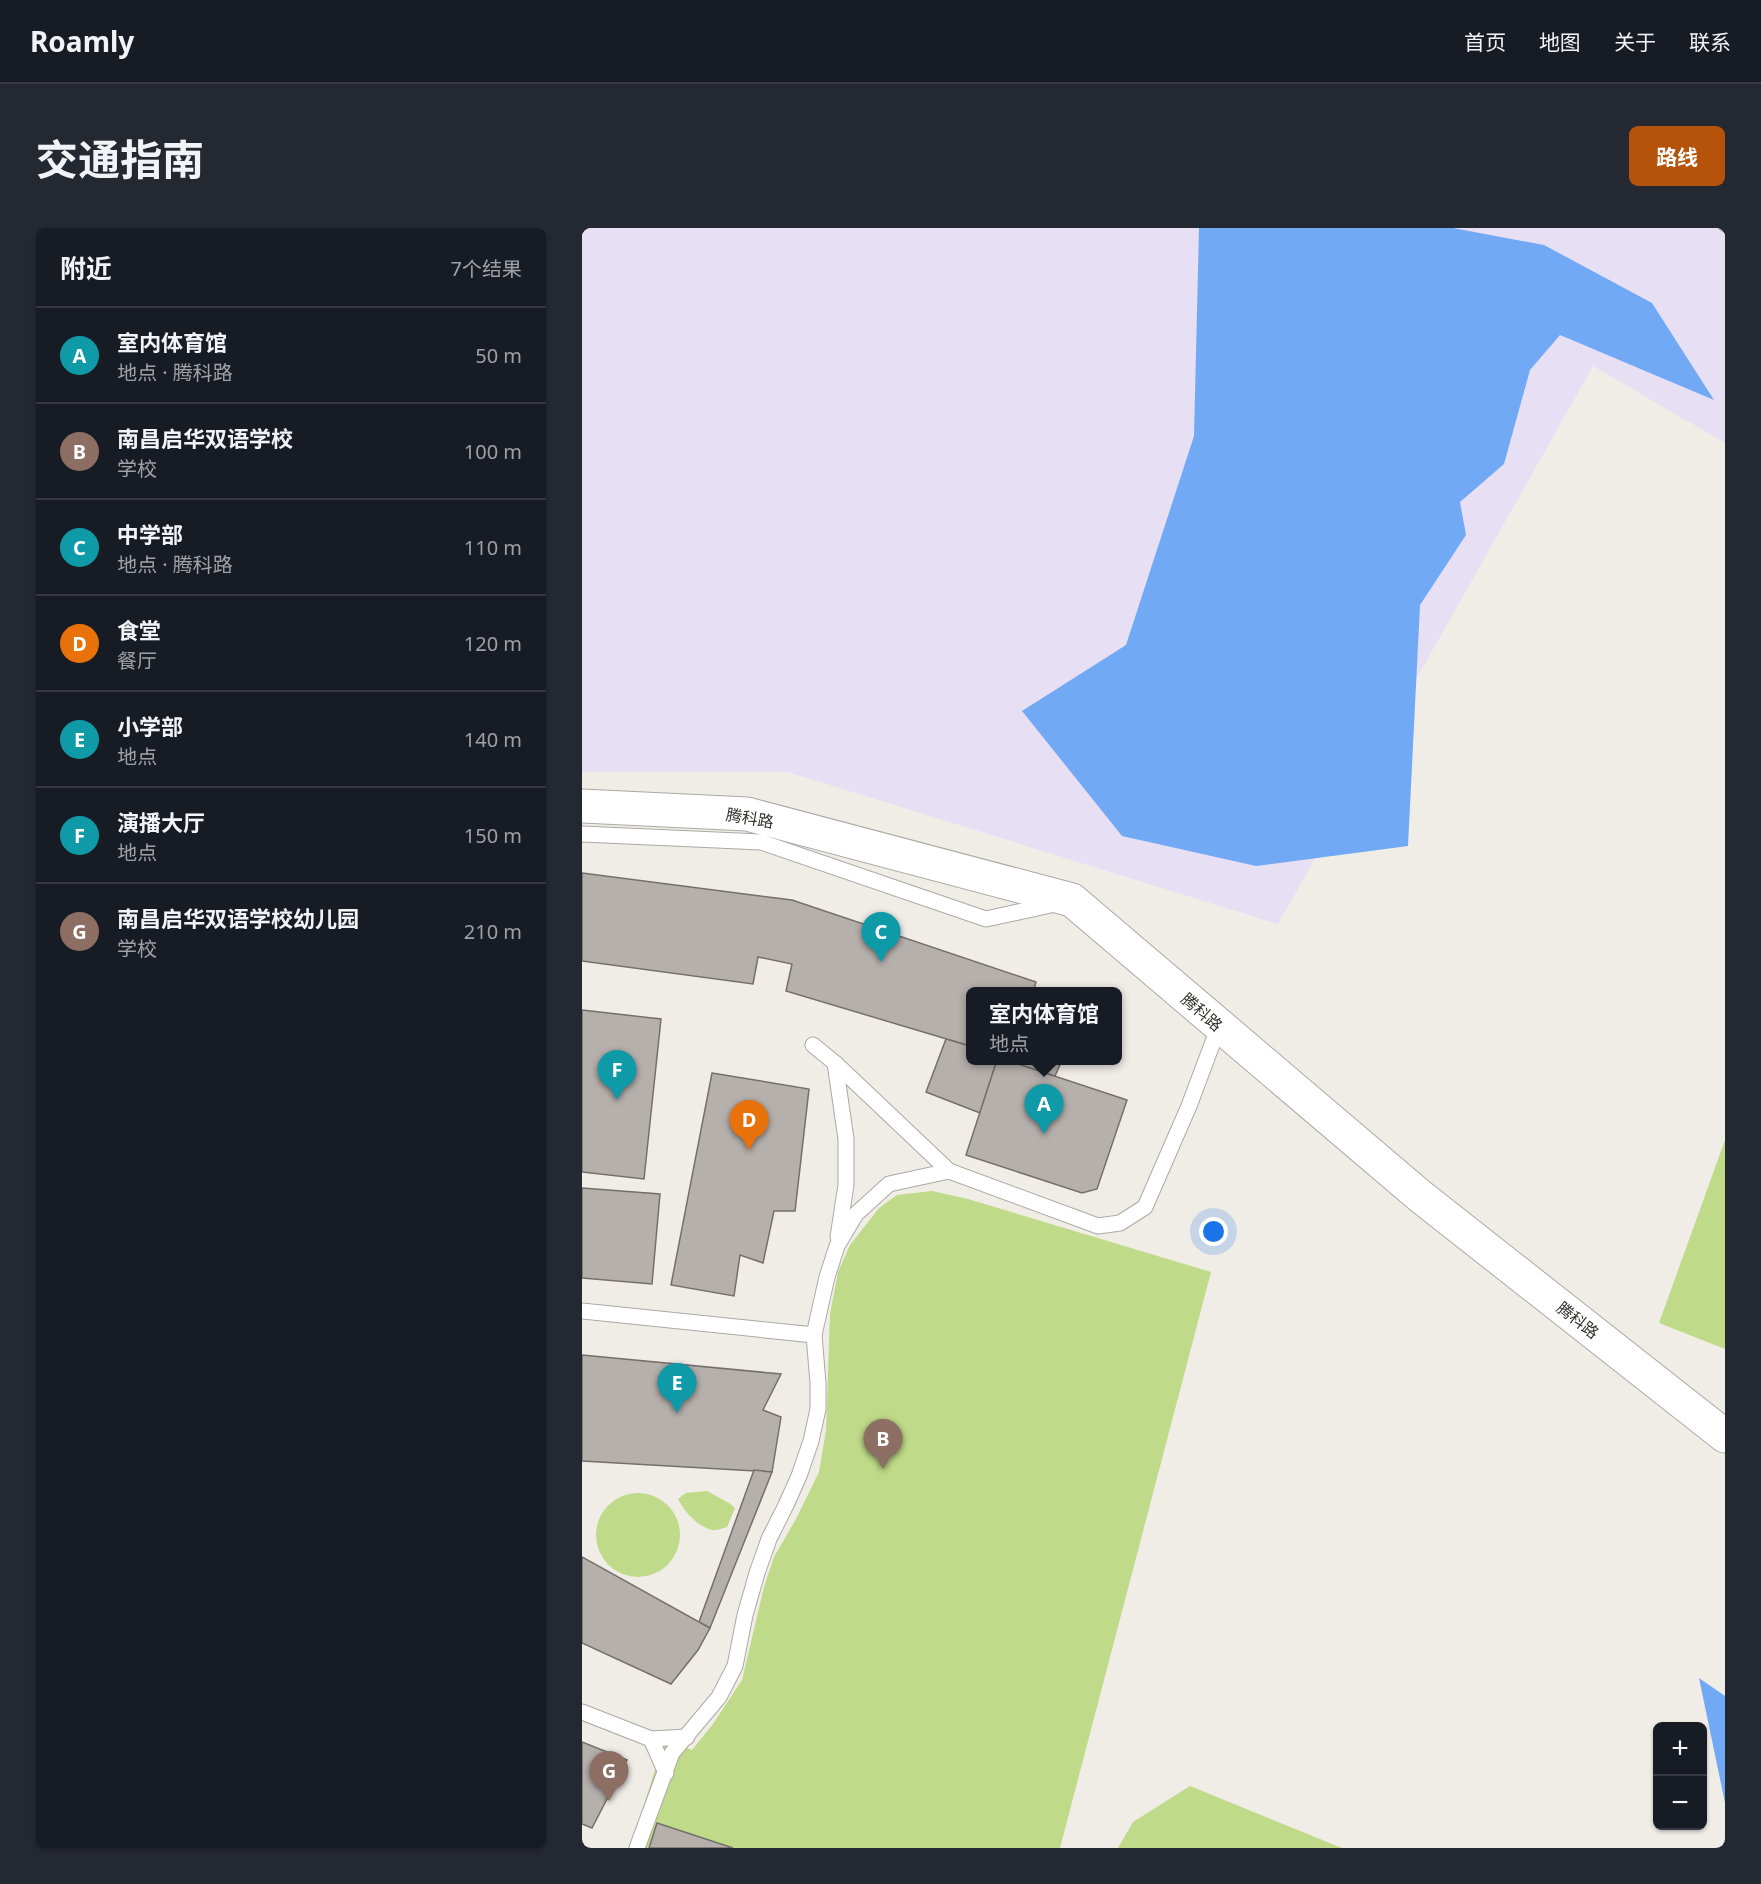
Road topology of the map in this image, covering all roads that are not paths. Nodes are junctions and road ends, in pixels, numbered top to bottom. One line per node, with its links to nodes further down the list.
1 (582, 806): 3 (street, 腾科路)
2 (582, 834): 3 (lane)
3 (1072, 900): 4 (street, 腾科路)
4 (1219, 1026): 7 (lane); 11 (street, 腾科路)
5 (813, 1045): 6 (lane)
6 (836, 1063): 7 (lane); 8 (lane)
7 (949, 1171): 8 (lane)
8 (837, 1246): 10 (lane)
9 (582, 1311): 10 (lane)
10 (814, 1335): 13 (lane)
11 (1725, 1436)
12 (582, 1712): 14 (lane)
13 (687, 1737): 14 (lane); 15 (lane)
14 (651, 1738): 15 (lane)
15 (666, 1773): 16 (lane)
16 (636, 1848)

